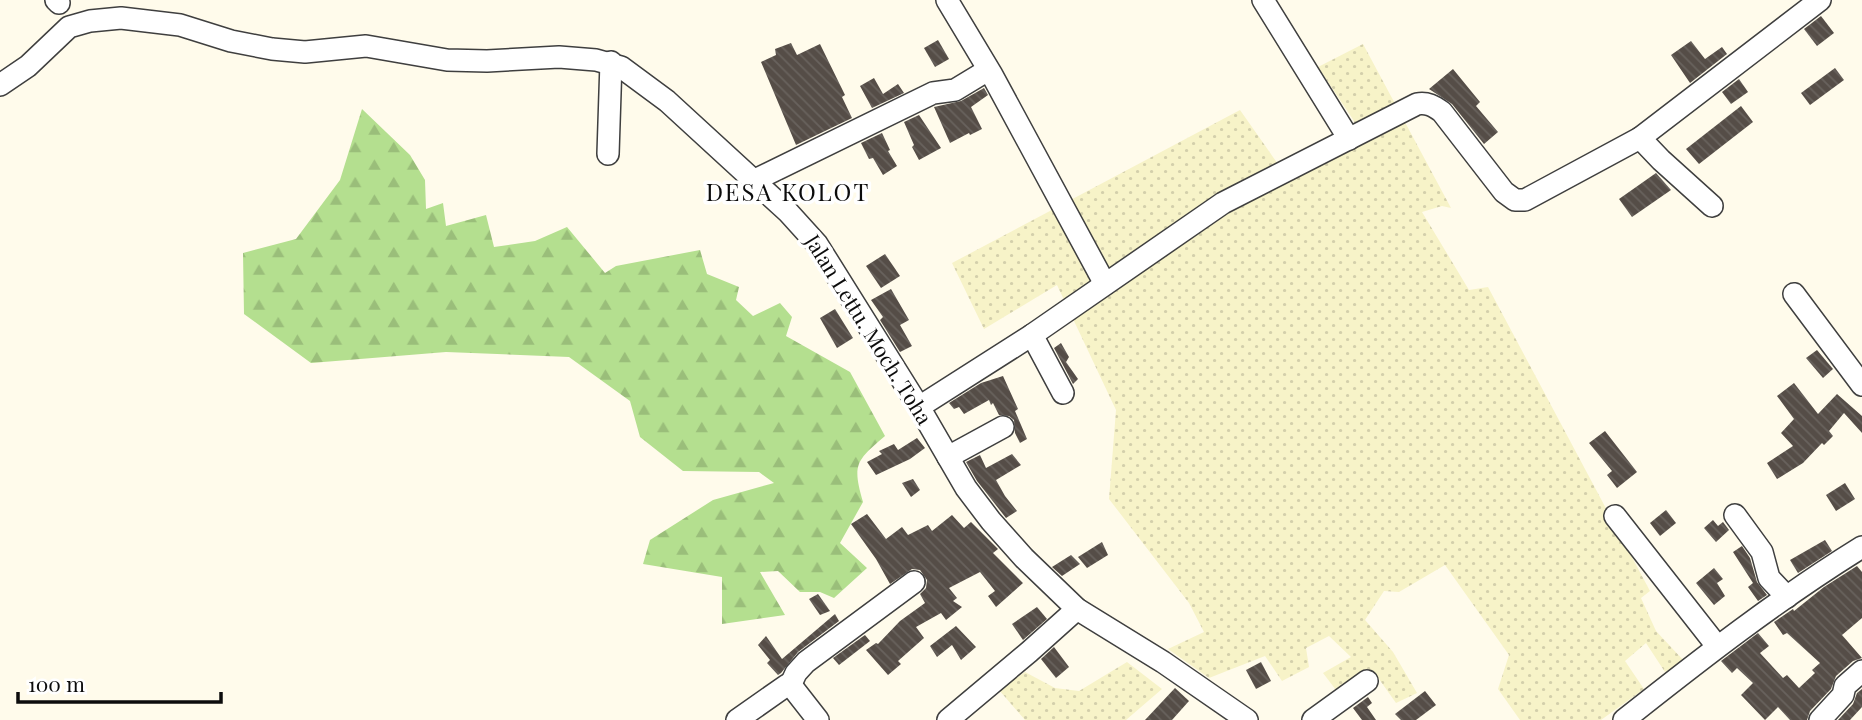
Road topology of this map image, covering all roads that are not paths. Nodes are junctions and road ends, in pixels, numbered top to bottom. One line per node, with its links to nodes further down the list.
1 (947, 0): 5 (street)
2 (1263, 0): 8 (street)
3 (1812, 3): 7 (street)
4 (611, 62): 6 (street, Jalan Lettu. Moch. Toha); 9 (street); 10 (street, Jalan Lettu. Moch. Toha)
5 (988, 70): 10 (street); 12 (street)
6 (0, 85)
7 (1640, 138): 8 (street); 11 (street)
8 (1349, 139): 12 (street)
9 (608, 154)
10 (753, 181): 17 (street, Jalan Lettu. Moch. Toha)
11 (1712, 206)
12 (1105, 284): 14 (street)
13 (1794, 294): 15 (street)
14 (1031, 335): 16 (street); 17 (street)
15 (1862, 385)
16 (1063, 393)
17 (919, 407): 19 (street, Jalan Lettu. Moch. Toha)
18 (1003, 427): 19 (street)
19 (947, 457): 25 (street, Jalan Lettu. Moch. Toha)
20 (1735, 515): 24 (street)
21 (1615, 516): 26 (street)
22 (1862, 547): 24 (street)
23 (914, 582): 29 (street)
24 (1787, 597): 26 (street)
25 (1077, 609): 32 (street); 33 (street, Jalan Lettu. Moch. Toha)
26 (1717, 646): 35 (street)
27 (1862, 671): 36 (street)
28 (1367, 681): 34 (street)
29 (790, 686): 30 (street); 31 (street)
30 (737, 720)
31 (818, 720)
32 (948, 720)
33 (1247, 720)
34 (1313, 720)
35 (1624, 720)
36 (1820, 720)

